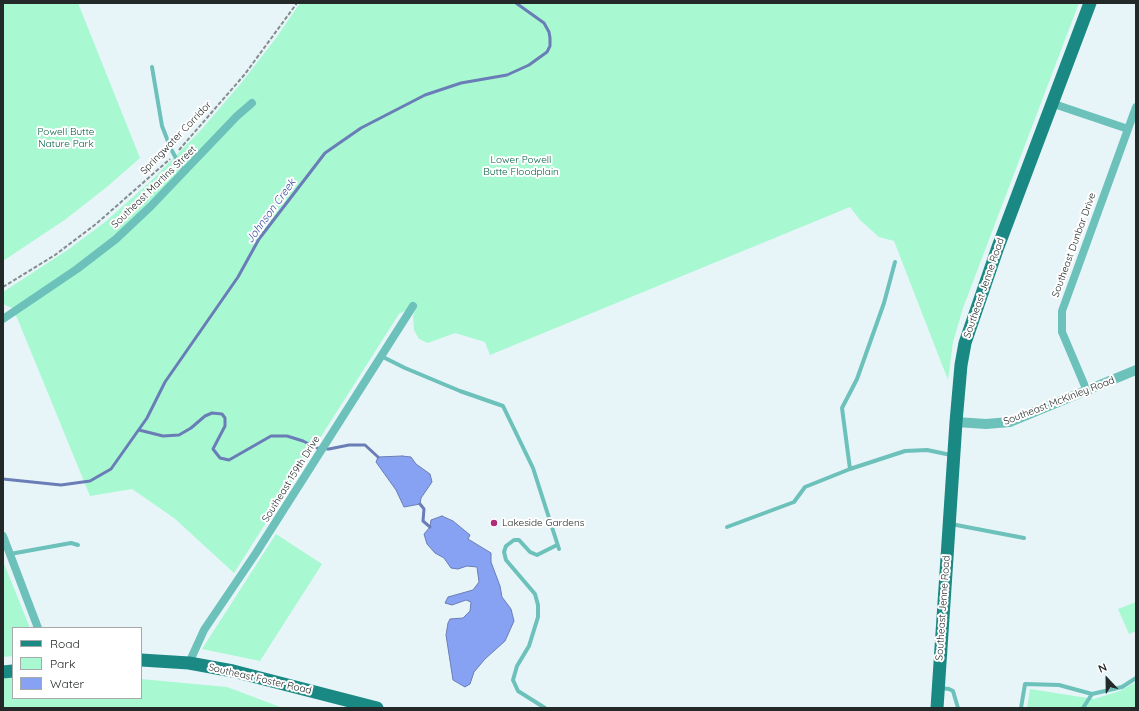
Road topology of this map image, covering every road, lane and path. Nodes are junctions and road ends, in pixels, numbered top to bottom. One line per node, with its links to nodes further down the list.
1 (297, 3): 8 (path, Springwater Corridor)
2 (1090, 3): 5 (main road, Southeast Jenne Road)
3 (152, 67): 8 (lane)
4 (252, 102): 9 (street, Southeast Martins Street)
5 (1051, 103): 7 (street); 17 (main road, Southeast Jenne Road)
6 (1136, 107): 7 (street, Southeast Dunbar Drive)
7 (1128, 129): 16 (street, Southeast Dunbar Drive)
8 (174, 155): 9 (lane); 11 (path, Springwater Corridor)
9 (184, 173): 13 (street, Southeast Martins Street)
10 (895, 262): 19 (lane)
11 (3, 287)
12 (413, 306): 14 (street, Southeast 159th Drive)
13 (3, 319)
14 (381, 356): 28 (street, Southeast 159th Drive); 33 (lane)
15 (1136, 370): 16 (street, Southeast McKinley Road)
16 (1087, 391): 17 (street, Southeast McKinley Road)
17 (956, 422): 18 (main road, Southeast Jenne Road)
18 (953, 456): 19 (lane); 20 (main road, Southeast Jenne Road)
19 (850, 469): 21 (lane)
20 (949, 523): 23 (lane); 30 (main road, Southeast Jenne Road)
21 (727, 527)
22 (3, 536): 25 (street)
23 (1024, 538)
24 (78, 545): 25 (lane)
25 (10, 554): 26 (street)
26 (38, 627)
27 (142, 660): 28 (main road, Southeast Foster Road)
28 (189, 663): 32 (main road, Southeast Foster Road)
29 (1136, 678): 31 (lane)
30 (938, 688): 34 (main road, Southeast Jenne Road); 35 (lane)
31 (1092, 694): 36 (lane); 37 (lane)
32 (377, 708)
33 (545, 708)
34 (937, 708)
35 (958, 708)
36 (1021, 708)
37 (1083, 708)

